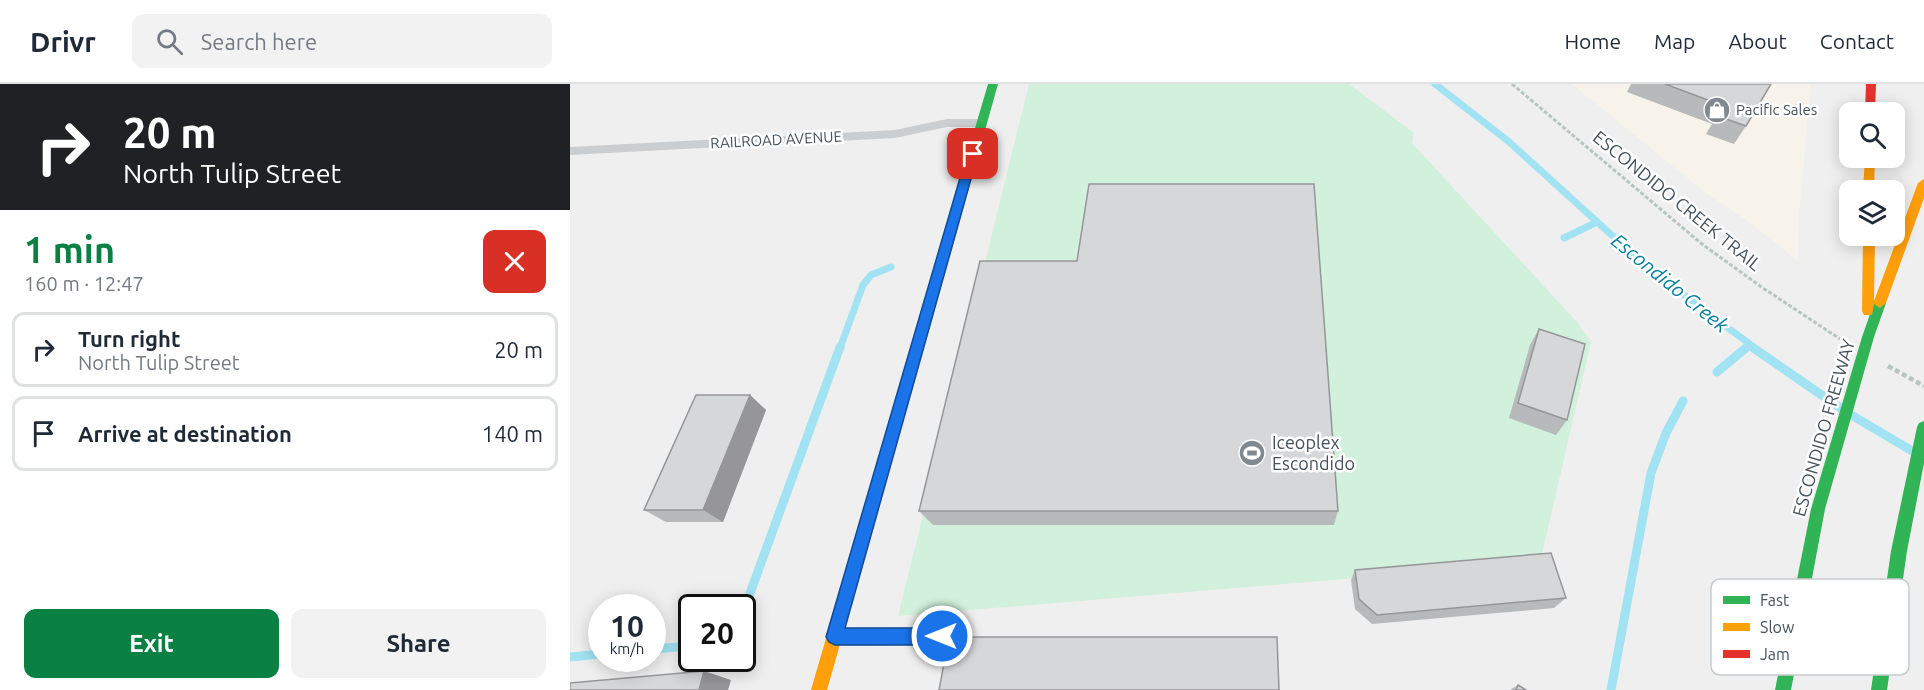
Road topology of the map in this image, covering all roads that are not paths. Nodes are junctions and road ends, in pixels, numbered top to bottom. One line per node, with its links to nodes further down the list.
1 (993, 84): 4 (main road)
2 (1871, 84): 3 (main road)
3 (1870, 102)
4 (981, 123): 5 (lane, RAILROAD AVENUE); 13 (main road)
5 (570, 151)
6 (1924, 183): 8 (main road, ESCONDIDO FREEWAY)
7 (1869, 246): 8 (main road)
8 (1868, 337): 10 (main road, ESCONDIDO FREEWAY)
9 (1924, 427): 11 (main road)
10 (1805, 579)
11 (1895, 579)
12 (942, 636): 13 (lane)
13 (835, 637): 16 (main road)
14 (1786, 675): 17 (main road, ESCONDIDO FREEWAY)
15 (1881, 675): 18 (main road)
16 (819, 690)
17 (1783, 690)
18 (1879, 690)

